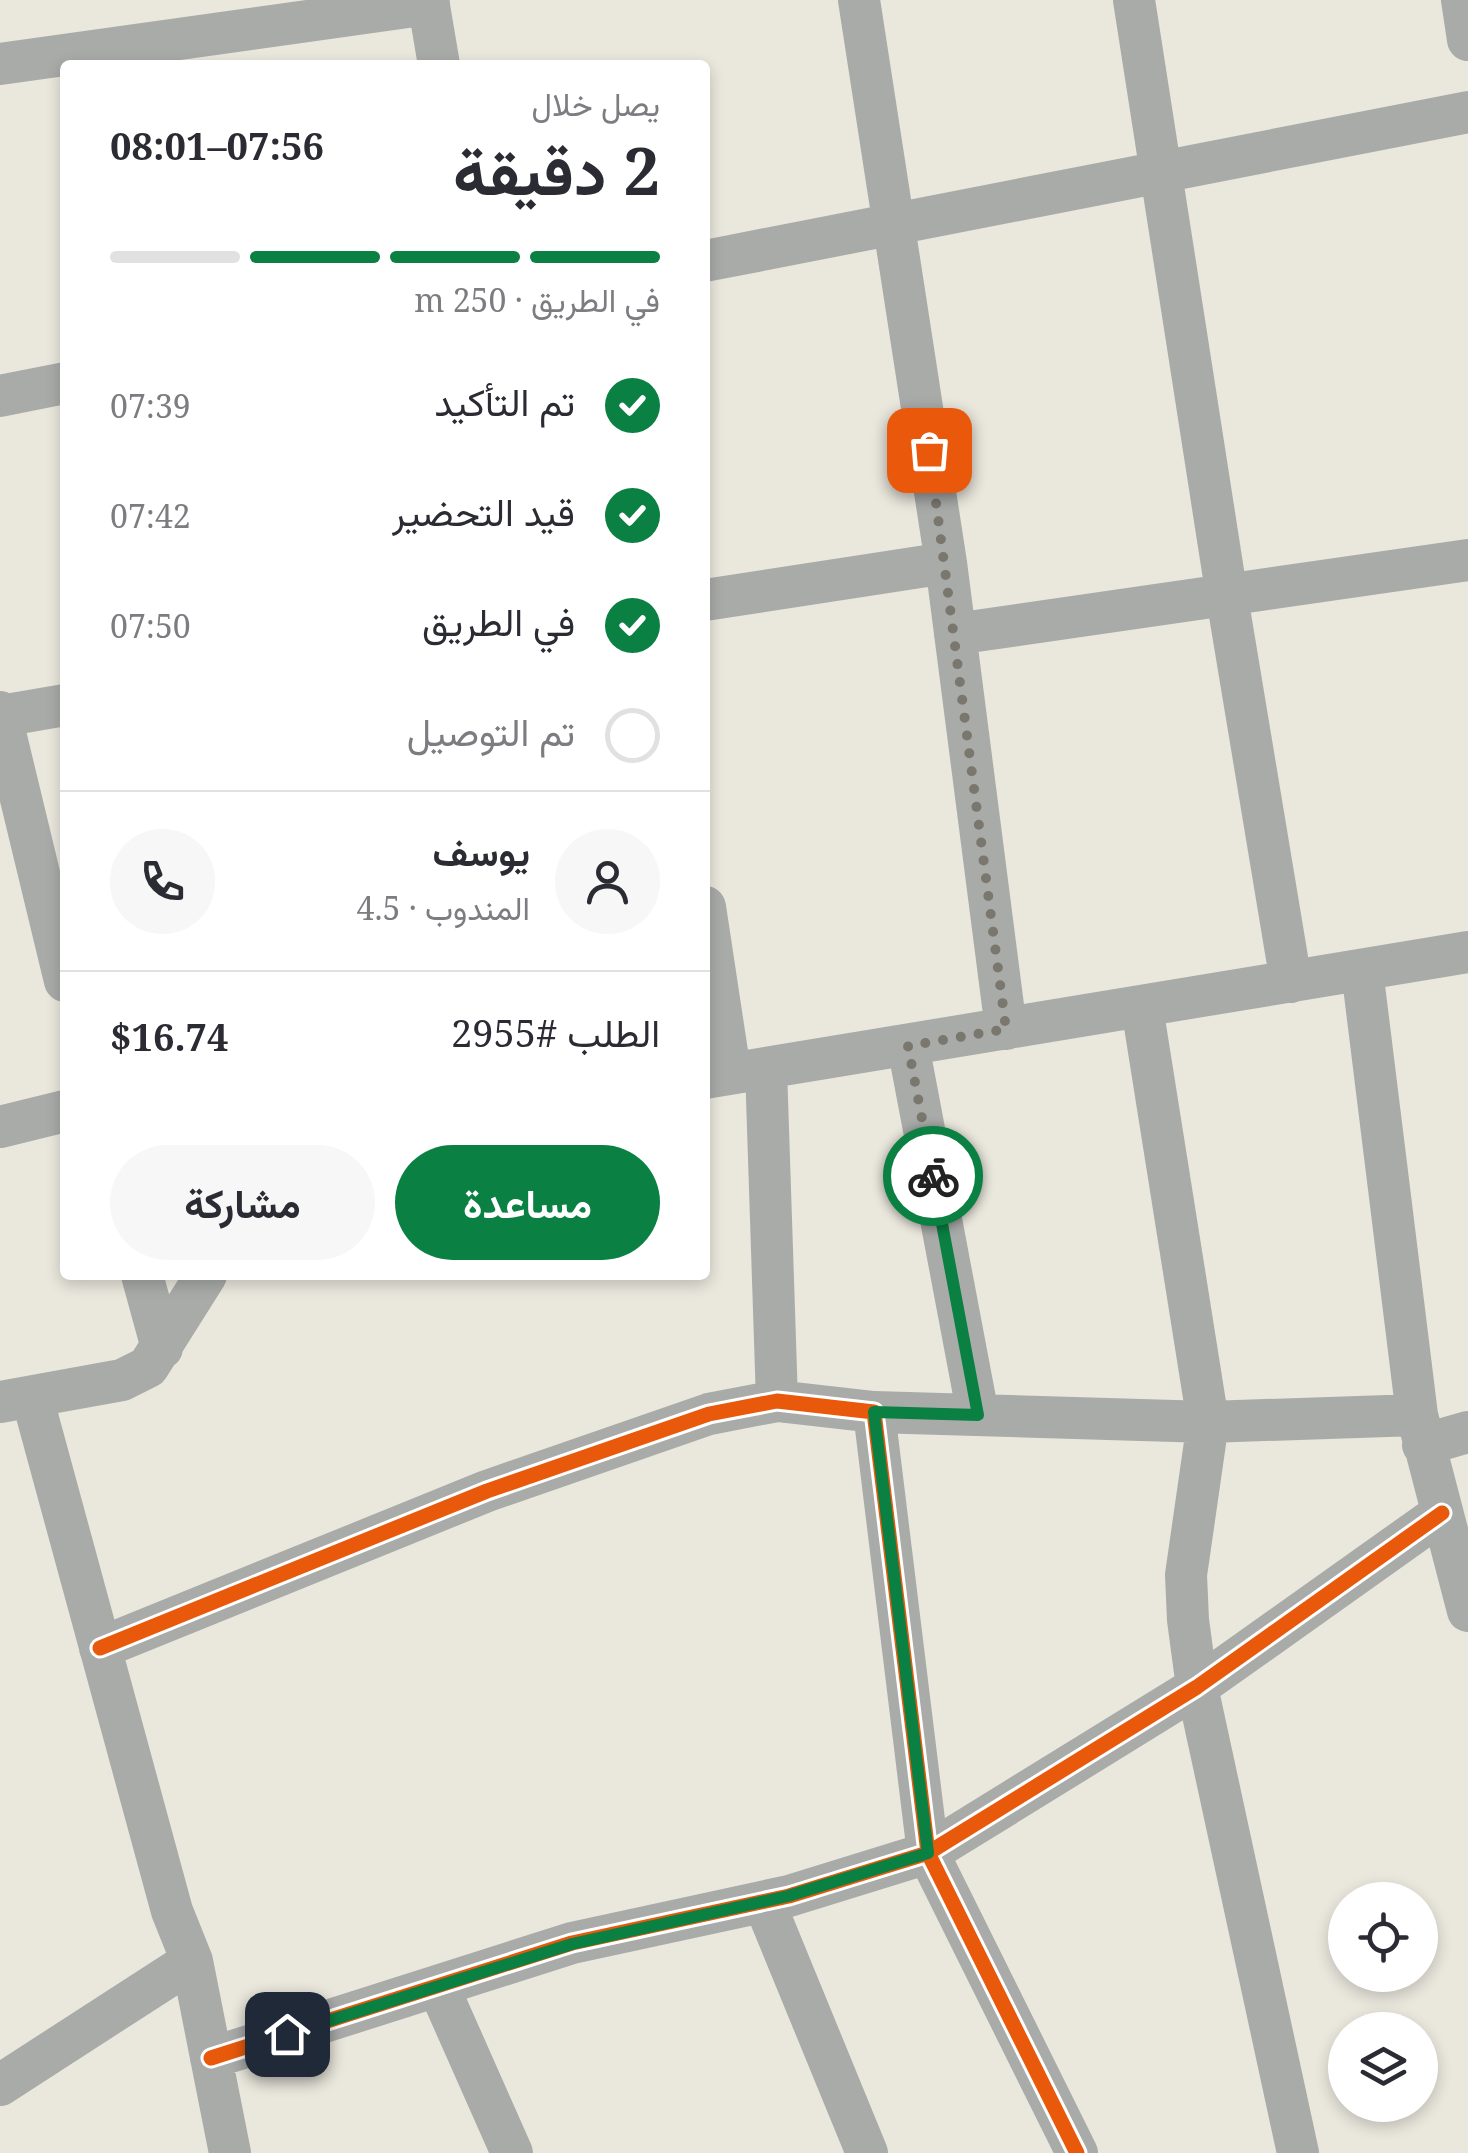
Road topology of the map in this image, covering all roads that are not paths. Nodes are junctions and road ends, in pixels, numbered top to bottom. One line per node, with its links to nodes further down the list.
1 (859, 0): 10 (street)
2 (1134, 0): 9 (street)
3 (1462, 0): 5 (street)
4 (428, 2): 6 (street); 7 (street)
5 (1468, 40)
6 (438, 60)
7 (0, 64)
8 (1468, 112): 9 (street)
9 (1160, 172): 10 (street); 16 (street)
10 (896, 224): 11 (street); 15 (street)
11 (710, 260)
12 (60, 384): 13 (street)
13 (0, 396)
14 (1468, 560): 16 (street)
15 (946, 563): 17 (street); 18 (street)
16 (1226, 597): 18 (street); 26 (street)
17 (710, 599)
18 (955, 634): 28 (street)
19 (60, 706): 20 (street)
20 (0, 714): 21 (street)
21 (18, 868): 24 (street)
22 (710, 936): 30 (street)
23 (1468, 952): 25 (street)
24 (60, 969)
25 (1362, 970): 26 (street); 41 (street)
26 (1290, 982): 27 (street)
27 (1142, 1007): 28 (street); 40 (street)
28 (1006, 1029): 29 (street)
29 (908, 1046): 30 (street); 39 (street)
30 (733, 1072): 37 (street)
31 (60, 1113): 32 (street)
32 (0, 1127)
33 (143, 1280): 35 (street)
34 (203, 1280): 35 (street)
35 (162, 1348): 36 (street)
36 (16, 1399): 45 (street)
37 (777, 1401): 38 (street); 45 (street)
38 (874, 1412): 39 (street); 47 (street)
39 (978, 1415): 40 (street)
40 (1208, 1422): 41 (street); 46 (street)
41 (1420, 1430): 42 (street); 43 (street)
42 (1468, 1432)
43 (1442, 1513): 44 (street); 46 (street)
44 (1468, 1611)
45 (100, 1648): 49 (street)
46 (1197, 1688): 47 (street); 57 (street)
47 (928, 1853): 48 (street); 56 (street)
48 (764, 1902): 50 (street); 55 (street)
49 (192, 1962): 51 (street); 52 (street)
50 (438, 1986): 51 (street); 54 (street)
51 (211, 2058): 53 (street)
52 (0, 2085)
53 (230, 2153)
54 (512, 2153)
55 (867, 2153)
56 (1077, 2153)
57 (1298, 2153)

